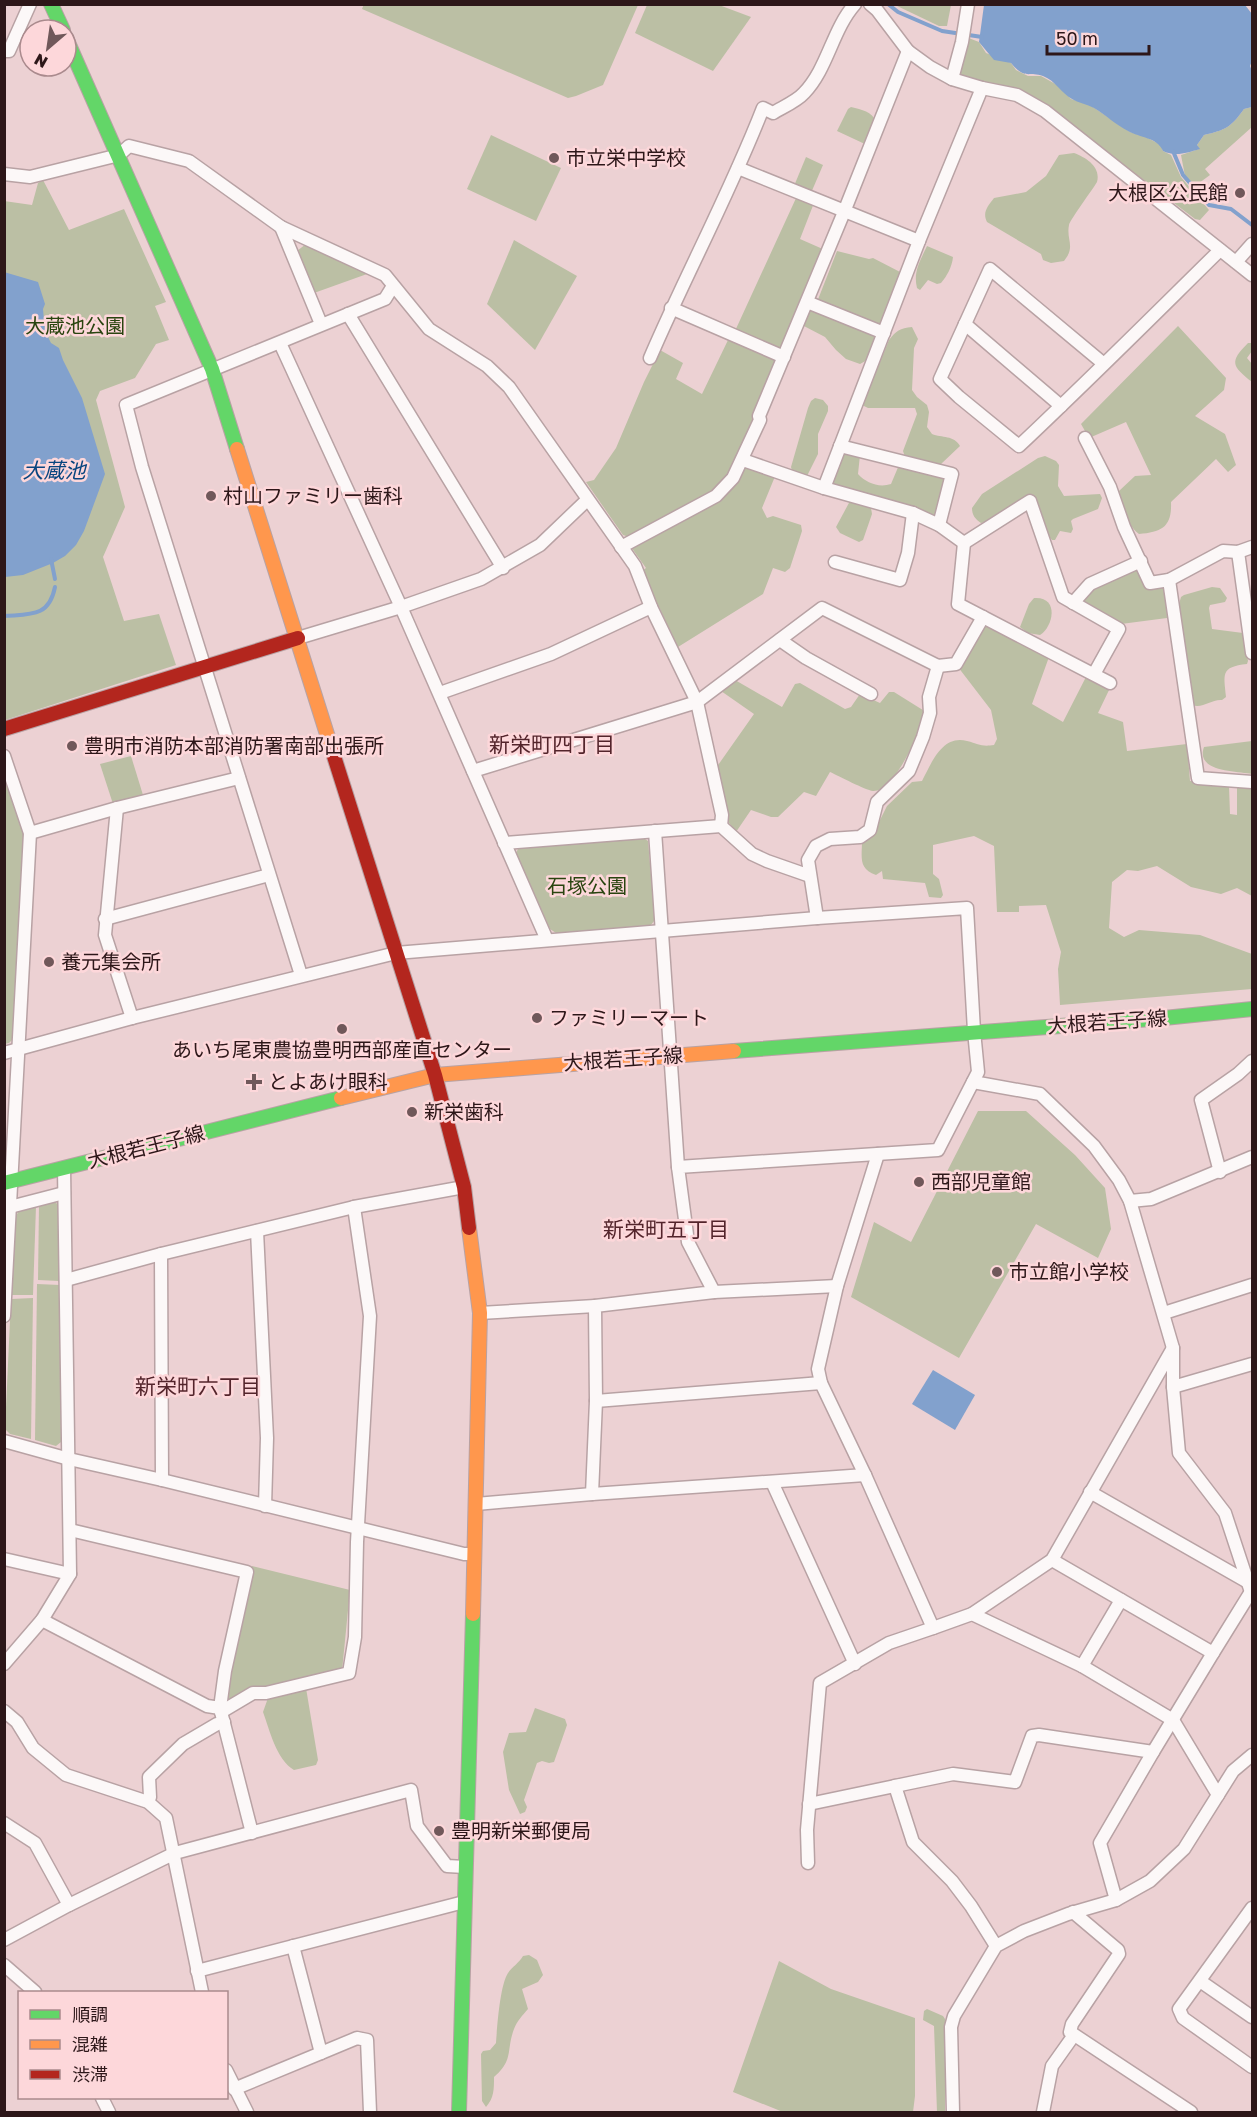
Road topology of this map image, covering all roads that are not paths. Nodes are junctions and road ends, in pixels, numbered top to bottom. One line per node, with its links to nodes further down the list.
1 (30, 4): 7 (street)
2 (51, 4): 6 (street)
3 (855, 4): 13 (street)
4 (870, 4): 8 (street)
5 (968, 4): 10 (street)
6 (57, 18)
7 (4, 51)
8 (908, 51): 10 (street); 15 (street)
9 (78, 64): 12 (street)
10 (952, 79): 11 (street)
11 (982, 88): 17 (street); 19 (street)
12 (119, 155): 14 (street); 16 (street); 33 (street)
13 (738, 168): 15 (street); 24 (street)
14 (4, 174)
15 (844, 212): 17 (street); 23 (street)
16 (281, 227): 22 (street); 26 (street)
17 (919, 241): 28 (street)
18 (1252, 244): 20 (street)
19 (1220, 250): 20 (street); 32 (street)
20 (1236, 262): 21 (street)
21 (1252, 275)
22 (393, 286): 25 (street); 39 (street)
23 (807, 302): 28 (street); 30 (street)
24 (671, 308): 30 (street); 31 (street)
25 (348, 314): 26 (street); 48 (street)
26 (321, 324): 29 (street)
27 (965, 324): 32 (street); 34 (street); 34 (street)
28 (884, 333): 36 (street)
29 (280, 343): 33 (street); 51 (street)
30 (784, 357): 37 (street)
31 (650, 358)
32 (1104, 364): 34 (street)
33 (212, 369): 54 (street); 58 (street)
34 (1061, 406)
35 (1084, 438): 46 (street)
36 (840, 446): 38 (street); 41 (street)
37 (743, 460): 38 (street); 43 (street)
38 (824, 488): 40 (street)
39 (587, 500): 43 (street); 48 (street)
40 (913, 513): 41 (street); 47 (street)
41 (939, 525): 42 (street)
42 (964, 543): 50 (street); 53 (street)
43 (621, 546): 52 (street)
44 (1252, 547): 45 (street)
45 (1238, 552): 49 (street); 56 (street)
46 (1141, 561): 49 (street); 50 (street)
47 (835, 562)
48 (503, 568): 51 (street)
49 (1169, 580): 68 (street)
50 (1073, 603): 59 (street)
51 (401, 607): 54 (street); 61 (street)
52 (651, 607): 61 (street); 63 (street)
53 (983, 617): 57 (street); 59 (street)
54 (298, 638): 58 (street); 80 (street)
55 (780, 640): 57 (street); 62 (street); 63 (street)
56 (1252, 653)
57 (938, 666): 75 (street)
58 (205, 667): 64 (street); 67 (street)
59 (1094, 674): 60 (street)
60 (1110, 682)
61 (440, 693): 66 (street)
62 (872, 694)
63 (697, 702): 66 (street); 70 (street)
64 (4, 729)
65 (4, 756): 72 (street)
66 (473, 771): 73 (street)
67 (239, 777): 69 (street); 74 (street)
68 (1252, 782)
69 (117, 808): 72 (street); 77 (street)
70 (721, 826): 71 (street); 75 (street)
71 (655, 831): 73 (street); 78 (street)
72 (30, 832): 85 (street)
73 (504, 843): 79 (street)
74 (269, 875): 77 (street); 81 (street)
75 (810, 876): 76 (street)
76 (817, 918): 78 (street); 84 (street)
77 (105, 920): 83 (street)
78 (661, 932): 79 (street); 87 (street)
79 (547, 940): 80 (street)
80 (396, 953): 81 (street); 89 (street)
81 (301, 975): 83 (street)
82 (1252, 1009): 84 (street, 大根若王子線)
83 (132, 1018): 85 (street)
84 (974, 1031): 87 (street, 大根若王子線); 90 (street)
85 (18, 1049): 86 (street); 96 (street)
86 (4, 1053)
87 (672, 1055): 89 (street, 大根若王子線); 93 (street)
88 (1252, 1061): 95 (street)
89 (435, 1075): 94 (street, 大根若王子線); 97 (street)
90 (973, 1082): 91 (street); 99 (street)
91 (878, 1154): 93 (street); 106 (street)
92 (1252, 1157): 95 (street)
93 (678, 1167): 107 (street)
94 (64, 1168): 96 (street, 大根若王子線); 98 (street)
95 (1220, 1172): 99 (street)
96 (8, 1182): 100 (street)
97 (464, 1187): 101 (street); 110 (street)
98 (64, 1193): 100 (street); 104 (street)
99 (1130, 1201): 111 (street)
100 (10, 1207): 108 (street)
101 (354, 1207): 102 (street); 127 (street)
102 (257, 1231): 103 (street); 126 (street)
103 (161, 1254): 104 (street); 121 (street)
104 (66, 1280): 119 (street)
105 (1252, 1285): 111 (street)
106 (837, 1286): 107 (street); 115 (street)
107 (714, 1292): 109 (street)
108 (5, 1298): 112 (street)
109 (595, 1306): 110 (street); 117 (street)
110 (480, 1313): 125 (street)
111 (1164, 1313): 113 (street)
112 (4, 1316)
113 (1173, 1348): 116 (street); 123 (street)
114 (1252, 1364): 116 (street)
115 (821, 1383): 117 (street); 120 (street)
116 (1173, 1387): 133 (street)
117 (596, 1401): 124 (street)
118 (4, 1441): 119 (street)
119 (69, 1460): 121 (street); 128 (street)
120 (865, 1476): 122 (street); 137 (street)
121 (162, 1480): 126 (street)
122 (772, 1482): 124 (street); 140 (street)
123 (1090, 1492): 131 (street); 133 (street)
124 (591, 1494): 125 (street)
125 (476, 1504): 129 (street)
126 (265, 1506): 127 (street)
127 (359, 1529): 129 (street); 143 (street)
128 (70, 1530): 132 (street); 143 (street)
129 (474, 1554): 155 (street)
130 (4, 1558): 132 (street)
131 (1052, 1560): 134 (street); 135 (street)
132 (70, 1574): 136 (street)
133 (1250, 1588): 138 (street)
134 (1121, 1600): 138 (street); 141 (street)
135 (972, 1614): 137 (street); 141 (street)
136 (42, 1620): 139 (street); 143 (street)
137 (933, 1628): 140 (street)
138 (1213, 1653): 144 (street)
139 (4, 1664)
140 (855, 1664): 150 (street)
141 (1082, 1666): 144 (street)
142 (4, 1711): 149 (street)
143 (222, 1714): 149 (street); 152 (street)
144 (1173, 1720): 145 (street); 148 (street)
145 (1153, 1752): 147 (street); 156 (street)
146 (1250, 1760): 148 (street)
147 (895, 1786): 150 (street); 163 (street)
148 (1218, 1795): 156 (street)
149 (148, 1802): 153 (street)
150 (809, 1804): 154 (street)
151 (4, 1824): 158 (street)
152 (252, 1833): 153 (street); 155 (street)
153 (175, 1853): 158 (street); 165 (street)
154 (808, 1863)
155 (465, 1867): 157 (street)
156 (1116, 1900): 159 (street)
157 (464, 1902): 162 (street); 177 (street)
158 (69, 1905): 161 (street)
159 (1073, 1912): 163 (street); 170 (street)
160 (1250, 1915): 166 (street)
161 (4, 1940)
162 (293, 1946): 165 (street); 171 (street)
163 (996, 1946): 178 (street)
164 (4, 1965): 167 (street)
165 (197, 1971): 168 (street)
166 (1200, 1981): 169 (street); 172 (street)
167 (34, 1991)
168 (202, 1991)
169 (1252, 2018)
170 (1074, 2035): 179 (street); 180 (street)
171 (321, 2053): 174 (street); 176 (street)
172 (1252, 2067)
173 (228, 2075): 174 (street)
174 (234, 2089): 175 (street)
175 (248, 2112)
176 (370, 2112)
177 (459, 2112)
178 (952, 2112)
179 (1042, 2112)
180 (1191, 2112)

